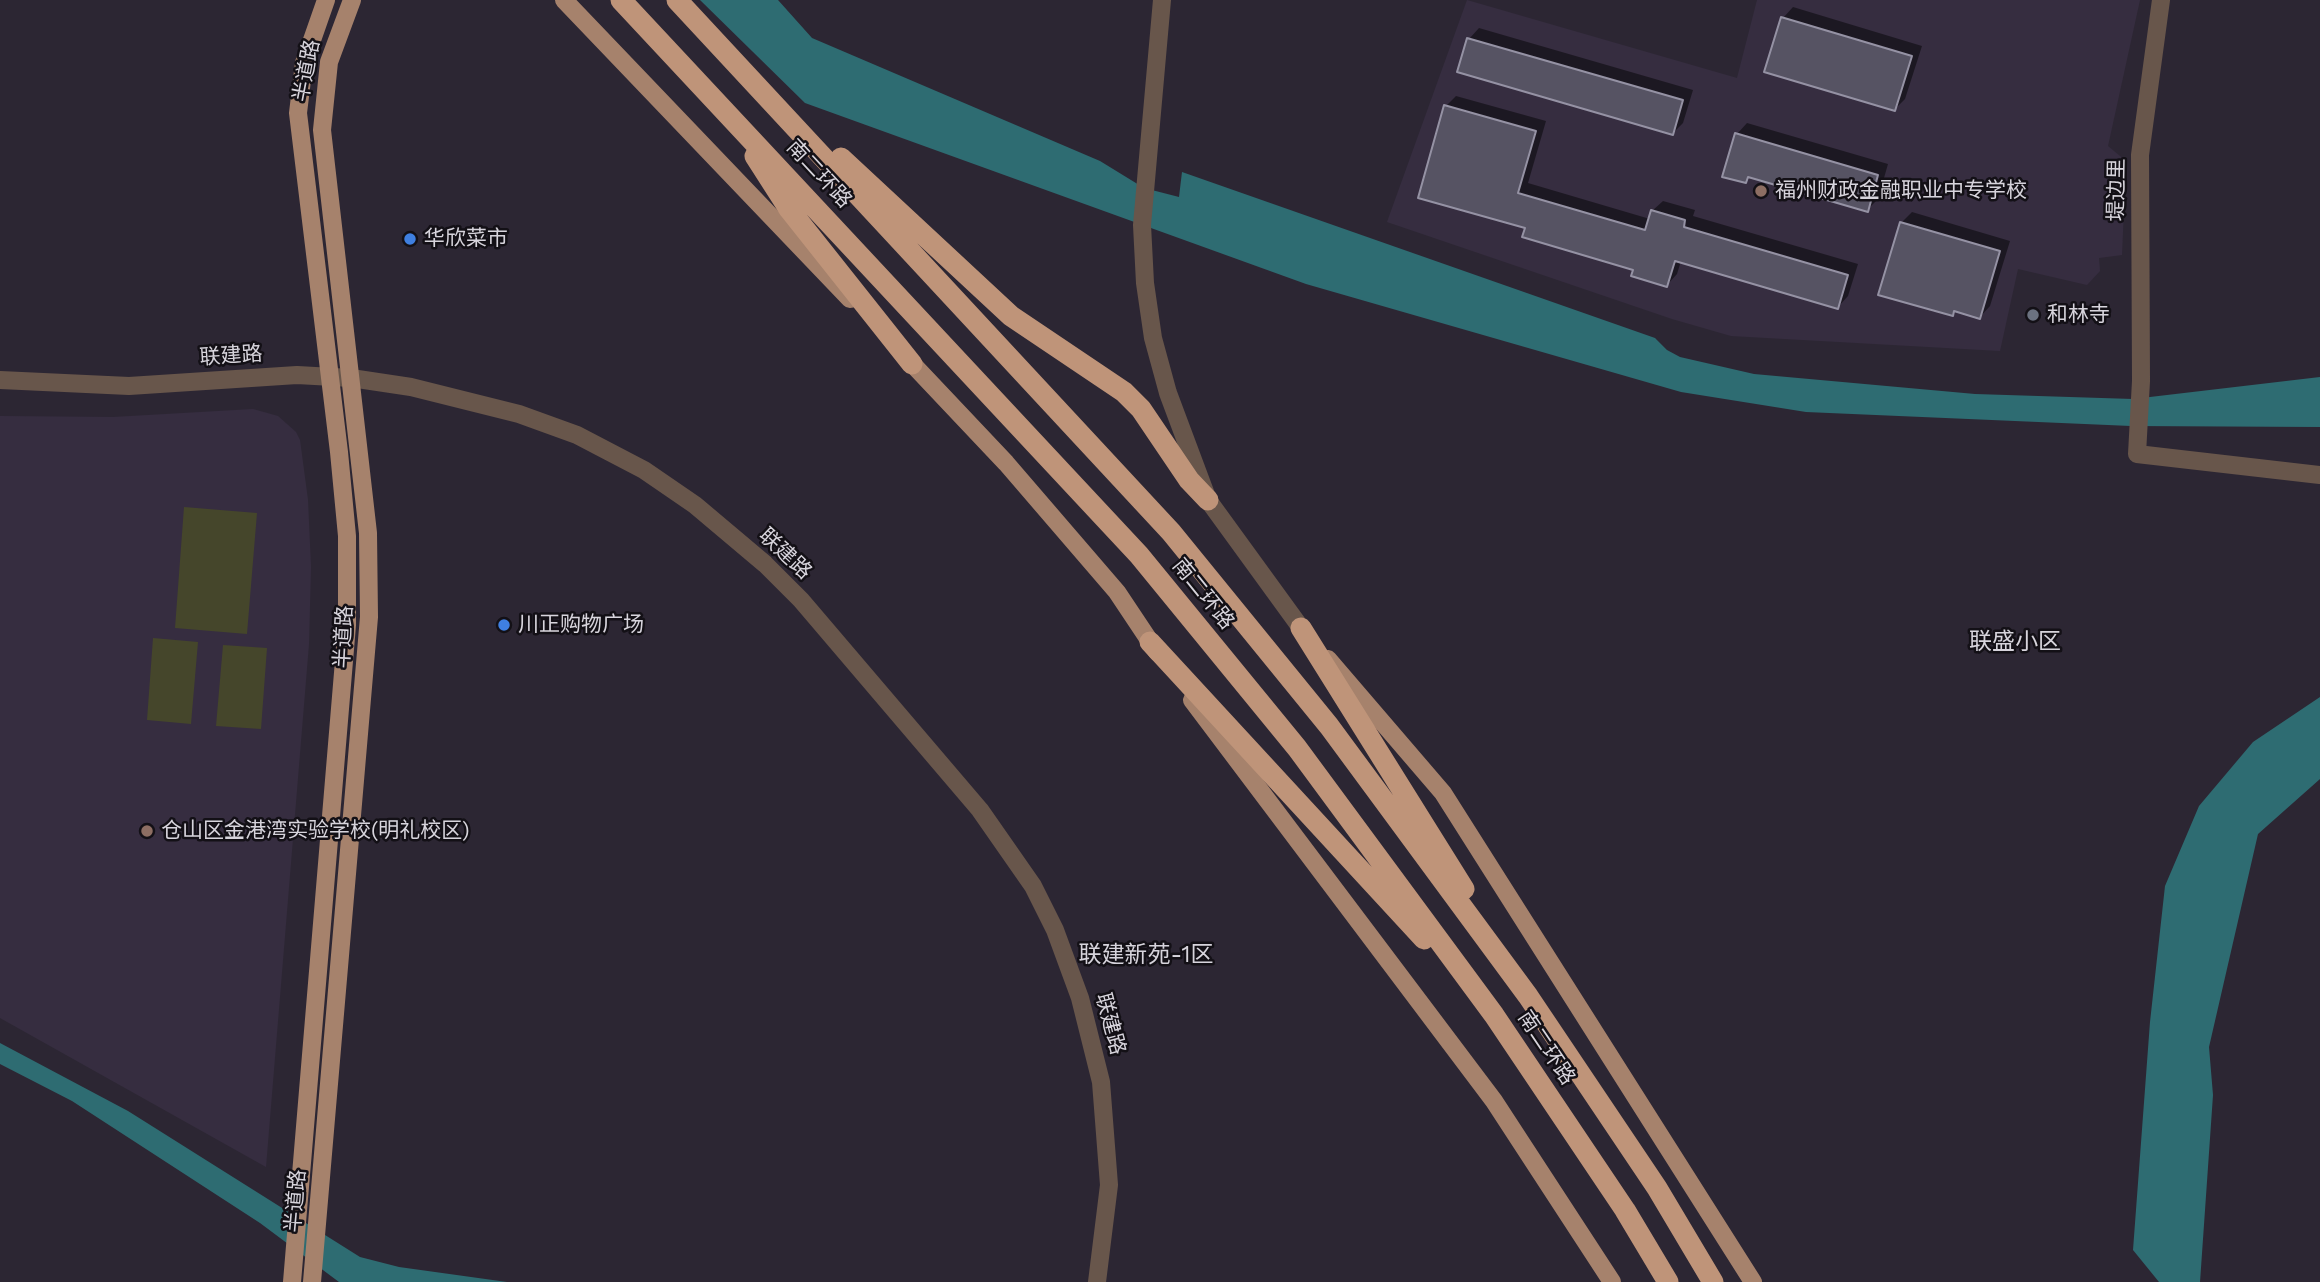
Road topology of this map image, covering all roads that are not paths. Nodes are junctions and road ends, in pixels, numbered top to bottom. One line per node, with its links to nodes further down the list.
1 (326, 0): 11 (main road, 半道路)
2 (352, 0): 12 (main road, 半道路)
3 (564, 0): 10 (main road)
4 (621, 0): 9 (highway, 南二环路)
5 (677, 0): 8 (highway, 南二环路)
6 (1162, 0): 15 (street)
7 (2161, 0): 14 (street, 堤边里)
8 (758, 86): 15 (highway); 18 (highway, 南二环路)
9 (725, 111): 10 (highway); 19 (highway, 南二环路)
10 (912, 364): 17 (main road)
11 (329, 376): 12 (street, 联建路); 13 (street, 联建路); 20 (main road, 半道路)
12 (351, 378): 21 (main road, 半道路); 22 (street, 联建路)
13 (0, 380)
14 (2320, 475)
15 (1208, 500): 16 (street)
16 (1301, 628): 18 (highway); 26 (main road)
17 (1150, 642): 19 (highway); 23 (main road)
18 (1528, 996): 25 (highway, 南二环路)
19 (1494, 1015): 24 (highway, 南二环路)
20 (292, 1282)
21 (312, 1282)
22 (1097, 1282)
23 (1612, 1282)
24 (1668, 1282)
25 (1713, 1282)
26 (1754, 1282)

